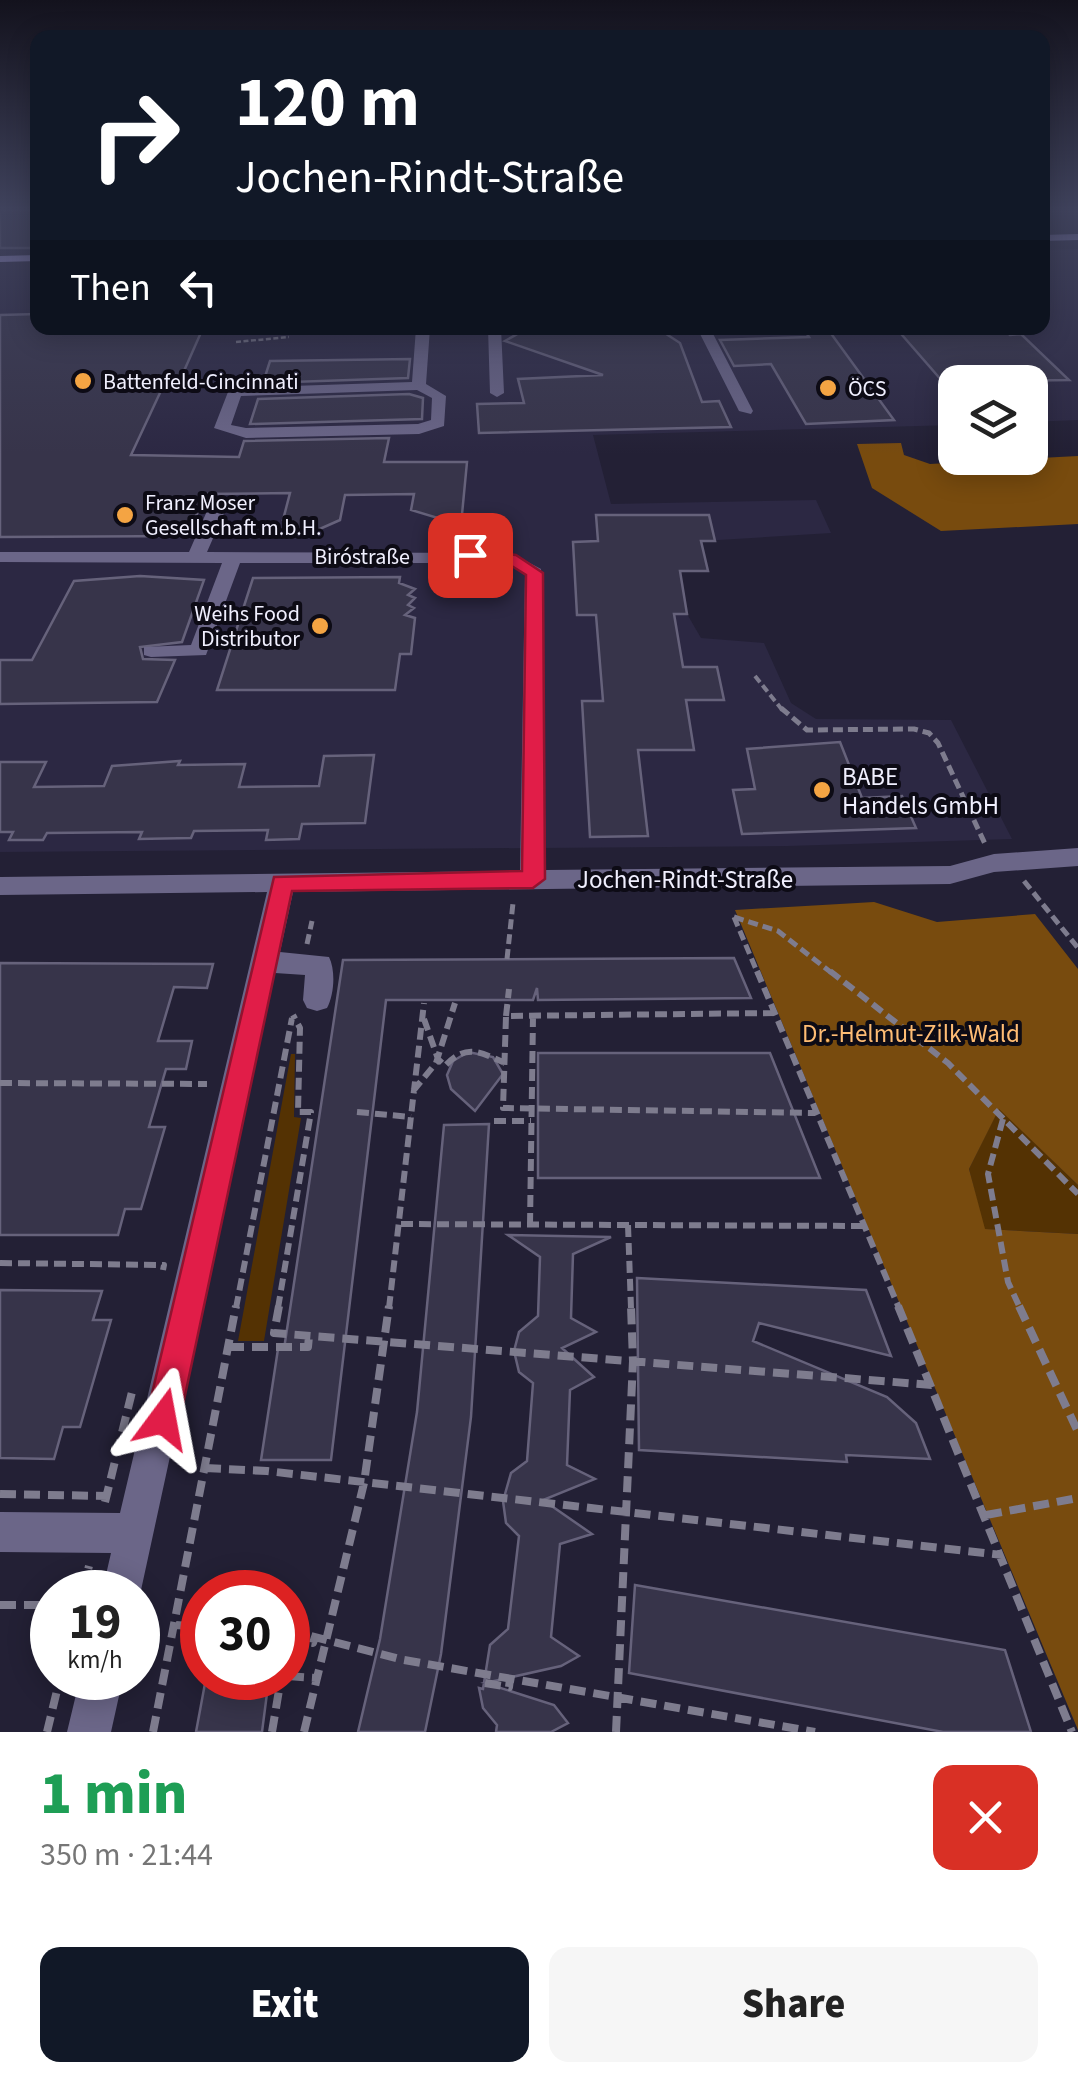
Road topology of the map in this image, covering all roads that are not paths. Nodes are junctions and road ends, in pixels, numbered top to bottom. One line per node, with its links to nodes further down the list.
1 (423, 335): 4 (street)
2 (494, 335): 5 (street)
3 (707, 335): 6 (street)
4 (419, 386): 4 (street)
5 (497, 393)
6 (746, 411)
7 (216, 511): 9 (street)
8 (0, 557): 9 (street, Biróstraße)
9 (196, 557): 10 (street, Biróstraße)
10 (233, 557): 11 (street); 13 (street, Biróstraße)
11 (150, 651)
12 (1078, 858): 13 (street, Jochen-Rindt-Straße)
13 (523, 879): 14 (street, Jochen-Rindt-Straße)
14 (282, 883): 15 (street, Jochen-Rindt-Straße); 16 (street)
15 (0, 886)
16 (265, 962): 17 (street); 18 (street)
17 (317, 1000)
18 (121, 1514): 19 (street); 20 (street)
19 (0, 1532)
20 (122, 1570)
21 (97, 1700): 22 (street)
22 (89, 1732)

